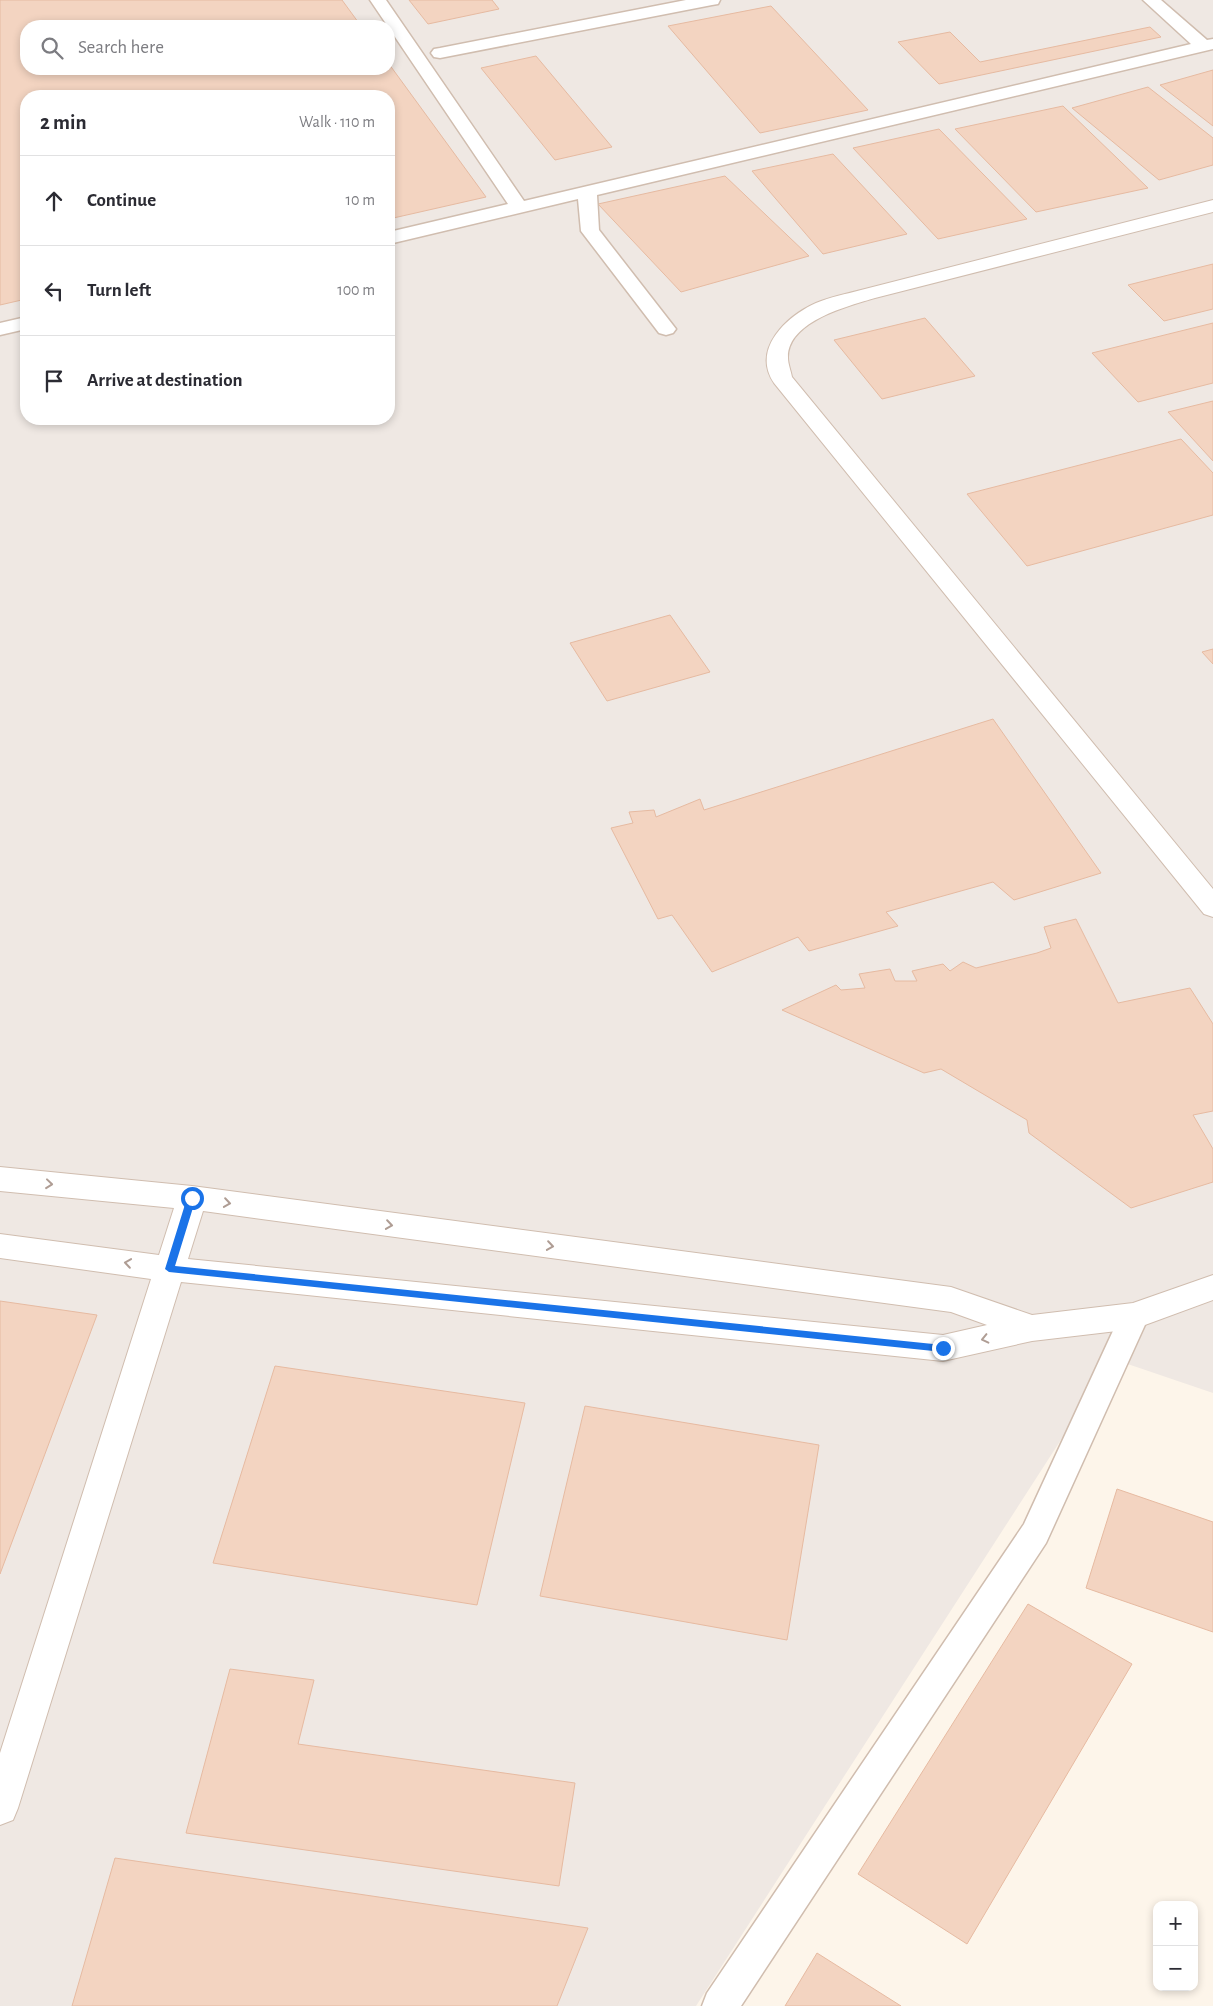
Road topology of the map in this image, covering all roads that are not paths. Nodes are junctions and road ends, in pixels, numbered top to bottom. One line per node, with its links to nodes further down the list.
1 (378, 0): 4 (lane)
2 (712, 0): 7 (lane)
3 (1151, 0): 6 (lane)
4 (392, 20)
5 (395, 25): 9 (lane)
6 (1208, 45): 8 (lane)
7 (440, 53)
8 (587, 191): 9 (lane); 14 (lane)
9 (519, 207): 11 (lane)
10 (1209, 211): 15 (street)
11 (395, 237)
12 (20, 324): 13 (lane)
13 (0, 329)
14 (666, 329)
15 (1213, 907)
16 (0, 1179): 17 (street, one-way to 17)
17 (192, 1198): 19 (street); 22 (street, one-way to 22)
18 (0, 1246): 19 (street, one-way to 18)
19 (169, 1269): 22 (street, one-way to 19); 23 (street)
20 (1213, 1288): 21 (street)
21 (1134, 1316): 22 (street); 24 (lane)
22 (1032, 1328)
23 (0, 1808)
24 (720, 2006)

